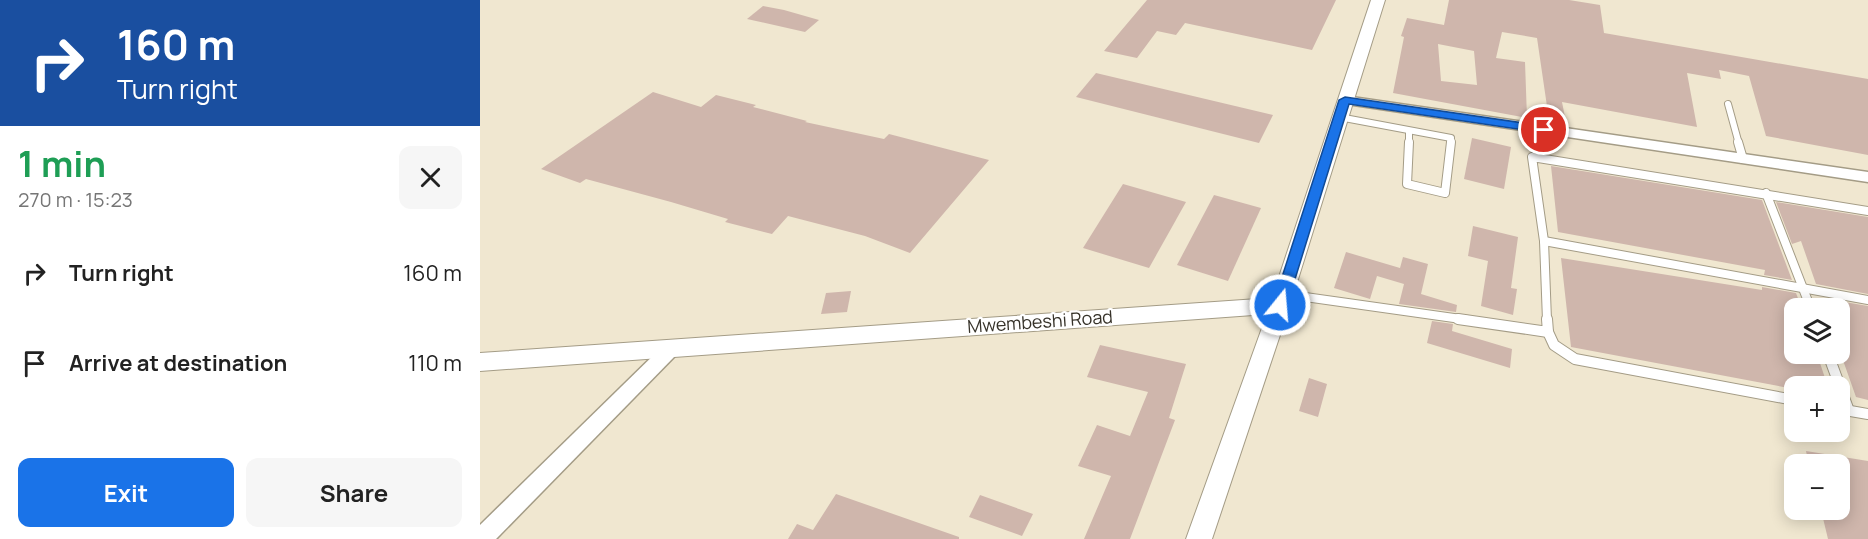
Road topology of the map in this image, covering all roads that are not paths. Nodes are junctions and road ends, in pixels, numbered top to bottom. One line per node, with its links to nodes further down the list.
1 (1378, 0): 2 (street)
2 (1345, 100): 4 (street); 6 (street)
3 (1728, 104): 6 (lane)
4 (1339, 117): 5 (lane); 13 (street)
5 (1409, 131): 5 (lane)
6 (1743, 159): 7 (street)
7 (1868, 177)
8 (1766, 193): 9 (lane); 10 (lane); 11 (lane)
9 (1868, 211)
10 (1544, 241): 11 (lane); 15 (lane)
11 (1803, 288): 12 (lane); 14 (lane)
12 (1807, 298)
13 (1282, 300): 15 (lane); 16 (street, Mwembeshi Road); 22 (street)
14 (1868, 300)
15 (1548, 332): 18 (lane)
16 (671, 349): 17 (street, Mwembeshi Road); 21 (street)
17 (480, 362)
18 (1784, 398)
19 (1850, 411): 20 (lane)
20 (1868, 414)
21 (481, 539)
22 (1199, 539)

